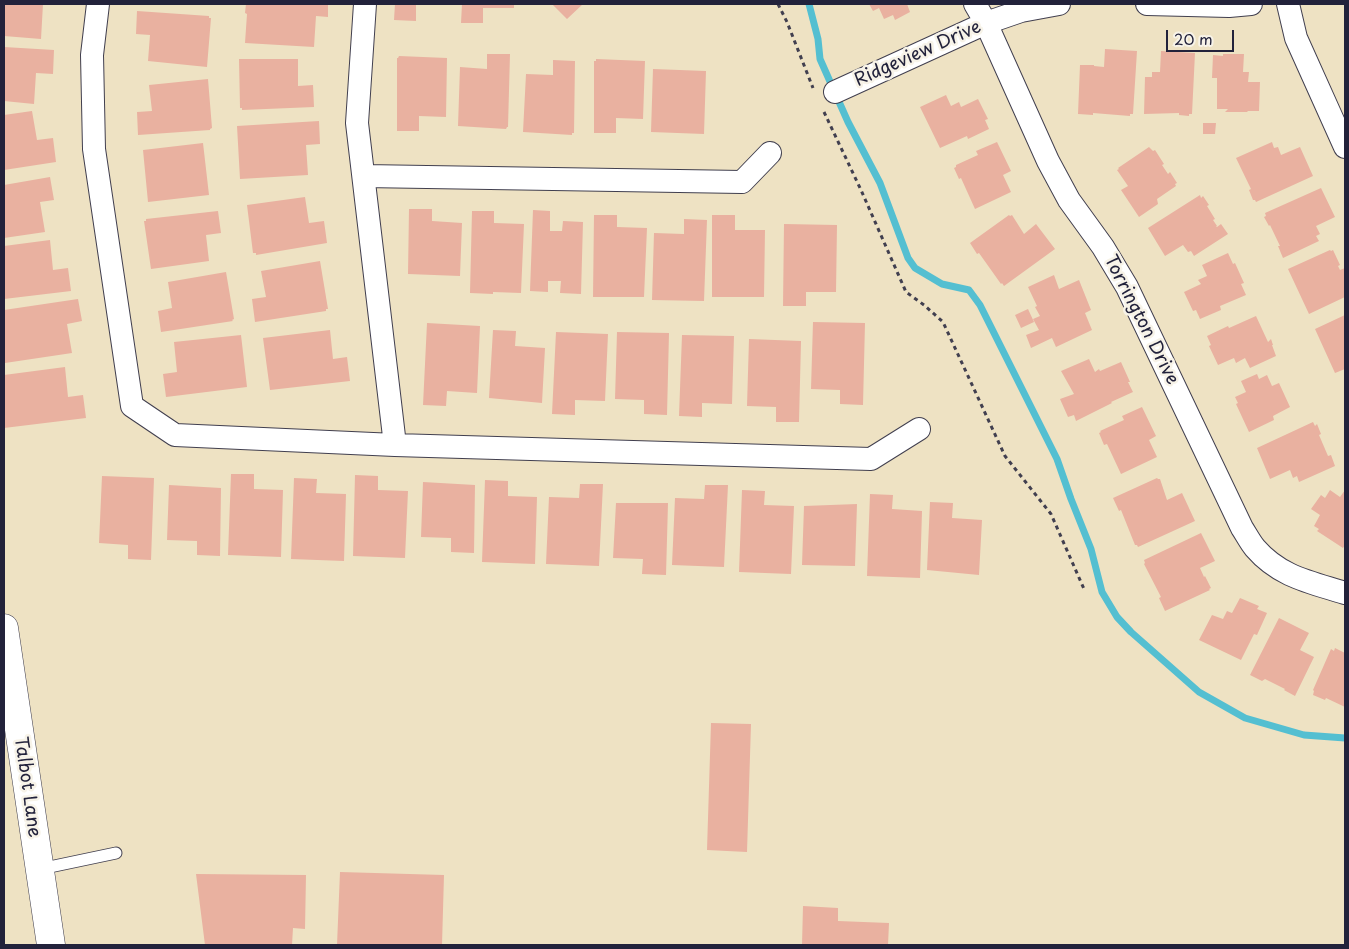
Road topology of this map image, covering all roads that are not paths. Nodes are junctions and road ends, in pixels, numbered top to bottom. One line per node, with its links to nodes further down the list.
1 (98, 4): 14 (street)
2 (365, 4): 12 (street)
3 (975, 4): 8 (street, Torrington Drive)
4 (1059, 4): 8 (street, Ridgeview Drive)
5 (1147, 4): 6 (street)
6 (1251, 4)
7 (1288, 4): 10 (street)
8 (986, 23): 9 (street, Ridgeview Drive); 15 (street, Torrington Drive)
9 (826, 93)
10 (1345, 147)
11 (770, 153): 12 (street)
12 (364, 176): 14 (street)
13 (919, 429): 14 (street)
14 (395, 445)
15 (1345, 593)
16 (4, 628): 18 (street, Talbot Lane)
17 (116, 853): 18 (lane)
18 (40, 869): 19 (street, Talbot Lane)
19 (51, 945)

